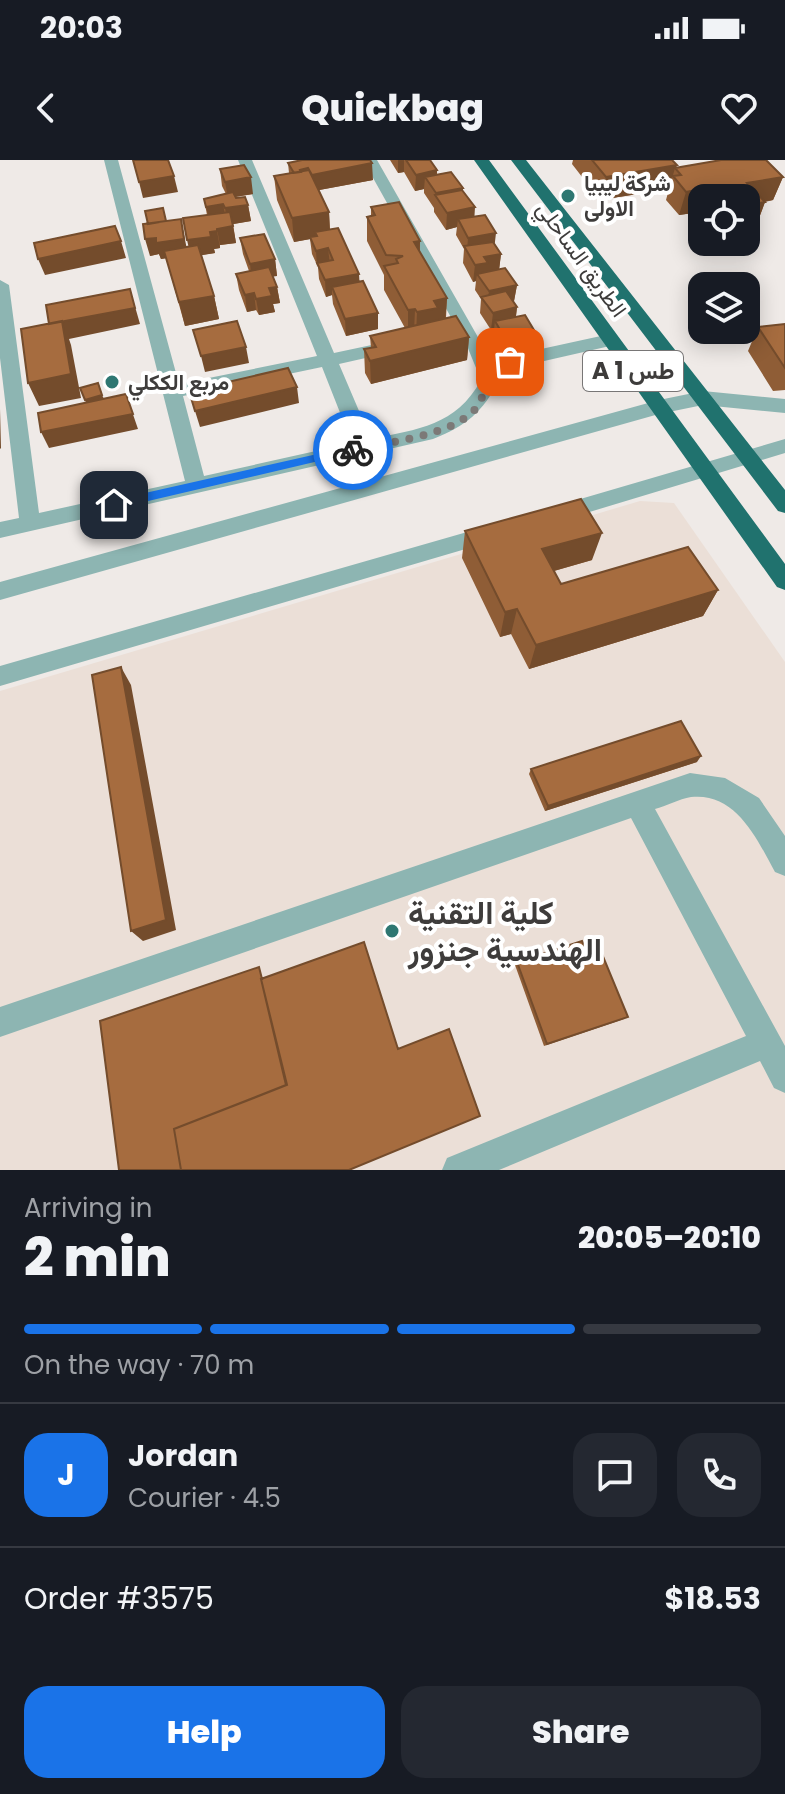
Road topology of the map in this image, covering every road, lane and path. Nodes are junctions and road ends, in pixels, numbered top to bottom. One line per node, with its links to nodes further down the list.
1 (111, 160): 11 (street)
2 (245, 160): 9 (street)
3 (370, 160): 10 (street)
4 (481, 160): 7 (highway, الطريق الساحلي / A 1 طس)
5 (518, 160): 12 (highway, الطريق الساحلي / A 1 طس)
6 (0, 285): 21 (street)
7 (610, 340): 10 (street); 14 (highway, الطريق الساحلي / A 1 طس)
8 (411, 342): 9 (street)
9 (325, 360): 11 (street); 16 (street)
10 (485, 368): 16 (street)
11 (172, 392): 19 (street)
12 (703, 398): 13 (street); 14 (street); 17 (highway, الطريق الساحلي / A 1 طس)
13 (785, 406)
14 (659, 407): 18 (highway, الطريق الساحلي / A 1 طس); 24 (street)
15 (785, 446): 17 (street)
16 (364, 447): 19 (street)
17 (750, 459): 18 (street); 20 (highway, الطريق الساحلي / A 1 طس)
18 (705, 471): 23 (highway, الطريق الساحلي / A 1 طس); 25 (street)
19 (197, 487): 21 (street)
20 (785, 505)
21 (30, 523): 22 (street)
22 (0, 530)
23 (785, 581)
24 (0, 591)
25 (0, 676)
26 (637, 803): 27 (street); 28 (street); 29 (street)
27 (785, 862)
28 (0, 1022)
29 (767, 1043): 30 (street); 31 (street)
30 (785, 1077)
31 (459, 1170)

